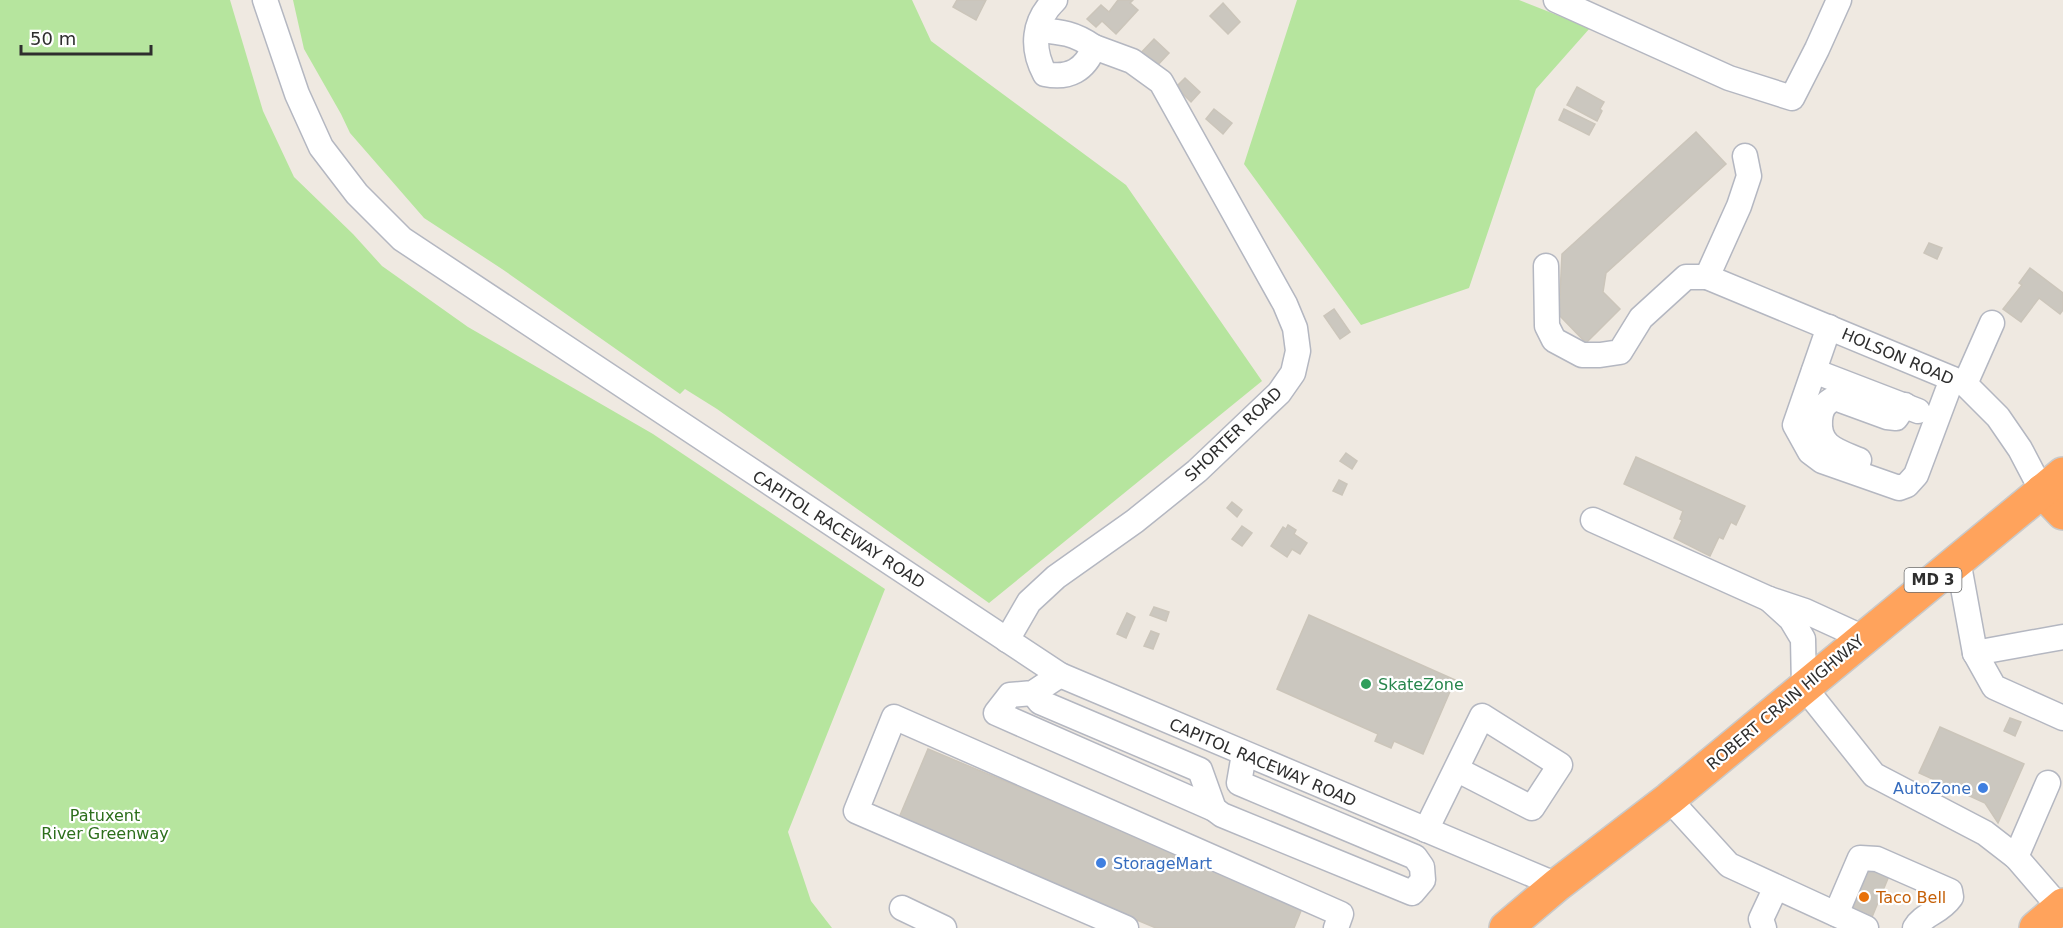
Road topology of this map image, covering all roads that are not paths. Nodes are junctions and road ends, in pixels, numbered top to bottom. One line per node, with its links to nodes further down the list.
1 (265, 0): 23 (street, CAPITOL RACEWAY ROAD)
2 (1055, 0): 5 (street)
3 (1556, 0): 4 (street)
4 (1839, 0)
5 (1038, 30): 6 (street, SHORTER ROAD); 6 (street)
6 (1094, 47): 23 (street, SHORTER ROAD)
7 (1745, 156): 9 (street)
8 (1546, 267): 9 (street)
9 (1707, 277): 11 (street, HOLSON ROAD)
10 (1992, 323): 13 (street)
11 (1829, 327): 12 (street); 13 (street, HOLSON ROAD)
12 (1814, 371): 14 (street); 16 (street)
13 (1958, 382): 15 (street); 17 (street, HOLSON ROAD)
14 (1905, 405): 15 (street); 16 (street)
15 (1937, 418): 16 (street)
16 (1899, 488)
17 (2056, 493): 19 (highway, ROBERT CRAIN HIGHWAY / MD 3)
18 (1593, 519): 20 (street)
19 (1958, 560): 22 (highway, ROBERT CRAIN HIGHWAY / MD 3); 24 (street)
20 (1769, 599): 22 (street); 26 (street)
21 (2063, 637): 24 (street)
22 (1864, 638): 26 (highway, ROBERT CRAIN HIGHWAY / MD 3)
23 (1008, 640): 25 (street, CAPITOL RACEWAY ROAD)
24 (1975, 653): 28 (street)
25 (1060, 675): 27 (street); 29 (street, CAPITOL RACEWAY ROAD)
26 (1804, 687): 32 (highway, ROBERT CRAIN HIGHWAY / MD 3); 35 (street)
27 (1033, 693): 33 (street); 33 (street)
28 (2063, 718)
29 (1244, 754): 33 (street); 34 (street, CAPITOL RACEWAY ROAD)
30 (1456, 770): 34 (street)
31 (2049, 783): 35 (street)
32 (1669, 799): 36 (highway, ROBERT CRAIN HIGHWAY / MD 3); 37 (street)
33 (1214, 808)
34 (1426, 830): 36 (street, CAPITOL RACEWAY ROAD)
35 (2016, 857): 40 (street)
36 (1557, 885): 45 (highway, ROBERT CRAIN HIGHWAY / MD 3)
37 (1776, 887): 39 (street); 46 (street)
38 (902, 908): 43 (street)
39 (1836, 914): 42 (street); 47 (street)
40 (2049, 919)
41 (1339, 921): 44 (street)
42 (1917, 925)
43 (945, 928)
44 (1126, 928)
45 (1506, 928)
46 (1764, 928)
47 (1866, 928)

